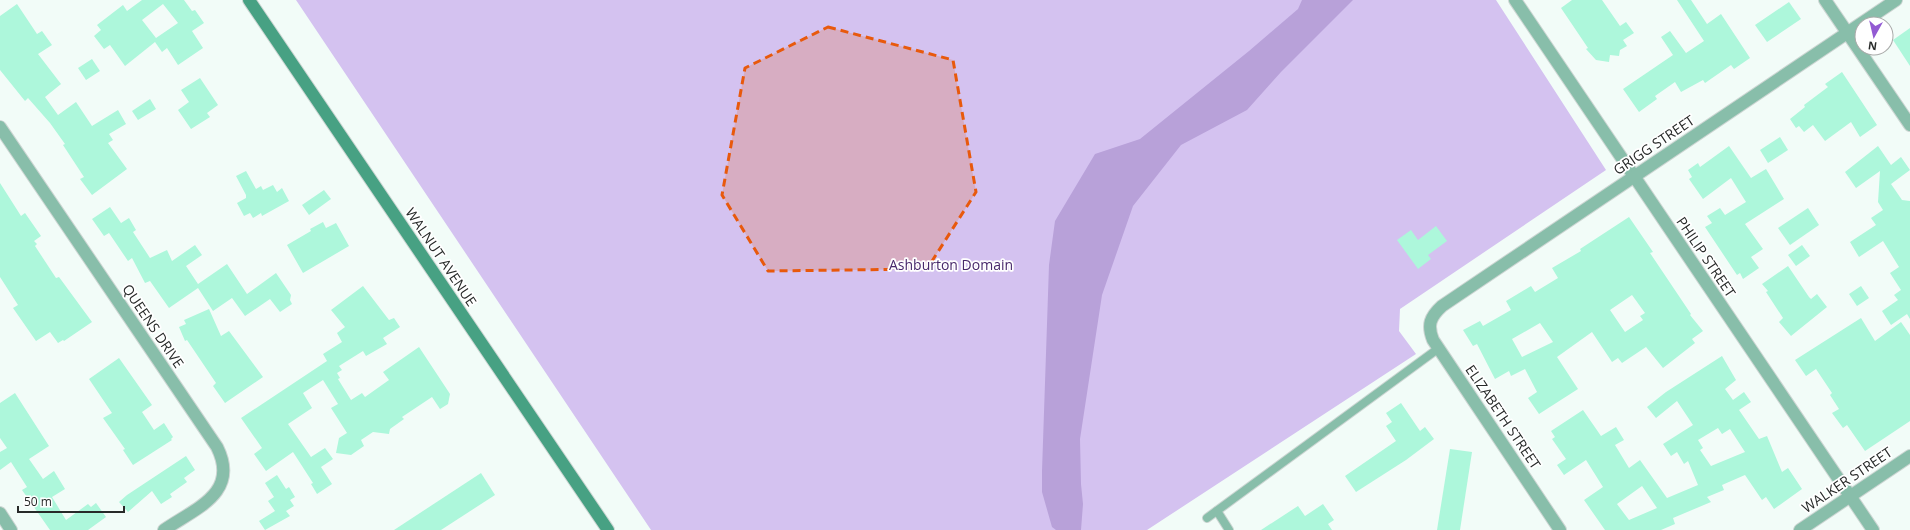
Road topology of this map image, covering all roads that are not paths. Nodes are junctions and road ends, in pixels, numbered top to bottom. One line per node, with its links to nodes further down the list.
1 (249, 0): 18 (main road, WALNUT AVENUE)
2 (1515, 0): 8 (street, PHILIP STREET)
3 (1825, 0): 5 (street)
4 (1896, 0): 5 (street, GRIGG STREET)
5 (1847, 33): 6 (street); 8 (street, GRIGG STREET)
6 (1910, 125)
7 (0, 127): 17 (street, QUEENS DRIVE)
8 (1634, 177): 9 (street, GRIGG STREET); 12 (street, PHILIP STREET)
9 (1431, 318): 10 (street, ELIZABETH STREET)
10 (1439, 348): 13 (lane); 20 (street, ELIZABETH STREET)
11 (1910, 456): 12 (street, WALKER STREET)
12 (1850, 496): 21 (street, WALKER STREET); 22 (street, PHILIP STREET)
13 (1217, 511): 15 (lane); 19 (lane)
14 (0, 513): 16 (street)
15 (1207, 518)
16 (11, 530)
17 (164, 530)
18 (608, 530)
19 (1229, 530)
20 (1560, 530)
21 (1800, 530)
22 (1873, 530)

